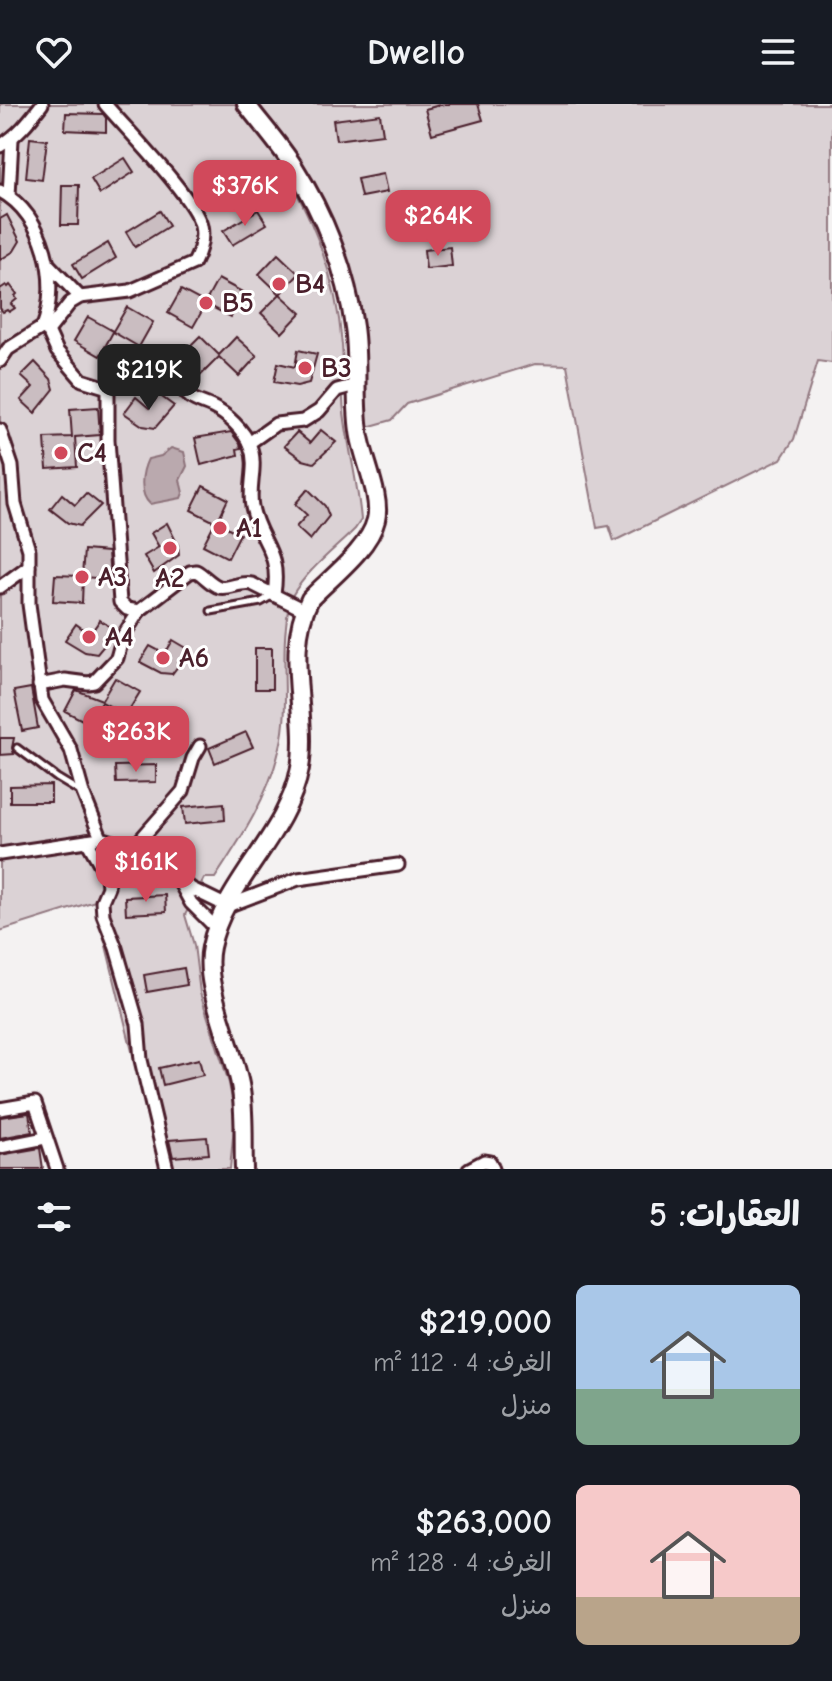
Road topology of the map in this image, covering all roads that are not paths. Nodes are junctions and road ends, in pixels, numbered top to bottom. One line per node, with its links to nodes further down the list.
1 (42, 104): 4 (street)
2 (105, 104): 8 (street)
3 (246, 104): 11 (street)
4 (12, 139): 5 (street); 6 (street)
5 (0, 146)
6 (5, 194): 7 (street)
7 (49, 265): 8 (street); 9 (street)
8 (80, 297): 9 (street)
9 (46, 329): 10 (street); 12 (street)
10 (0, 361)
11 (356, 385): 14 (street); 18 (street)
12 (108, 388): 14 (street); 19 (street)
13 (0, 430): 15 (street)
14 (249, 443): 17 (street)
15 (29, 566): 16 (street); 21 (street)
16 (0, 587)
17 (274, 594): 18 (street); 19 (street); 20 (lane)
18 (304, 610): 31 (street)
19 (139, 611): 21 (street)
20 (211, 611)
21 (39, 685): 24 (street)
22 (200, 746): 27 (street)
23 (17, 748): 24 (lane)
24 (83, 793): 25 (street)
25 (101, 838): 26 (street); 27 (street)
26 (87, 841): 28 (street); 37 (street)
27 (133, 848): 30 (street)
28 (0, 854)
29 (398, 865): 31 (street)
30 (179, 880): 31 (street); 32 (street)
31 (227, 906): 32 (street)
32 (216, 928): 38 (street)
33 (0, 1109): 34 (street)
34 (45, 1138): 35 (street); 36 (street)
35 (0, 1147)
36 (57, 1169)
37 (167, 1169)
38 (244, 1169)
39 (469, 1169): 40 (street)
40 (493, 1169)

